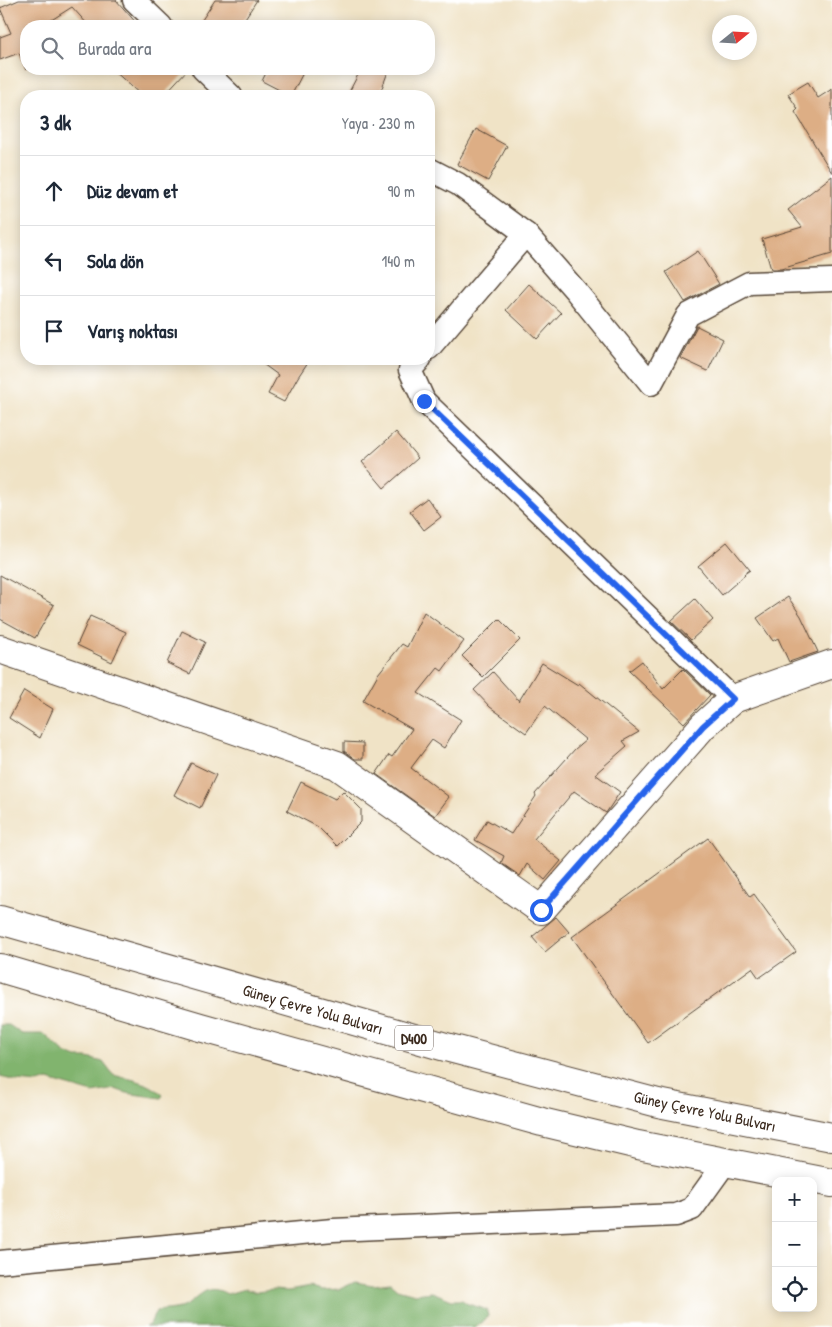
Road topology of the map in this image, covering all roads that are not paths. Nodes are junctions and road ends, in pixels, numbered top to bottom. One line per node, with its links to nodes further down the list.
1 (134, 0): 2 (street)
2 (155, 20)
3 (209, 75): 4 (street)
4 (225, 90)
5 (435, 172): 6 (street)
6 (526, 234): 7 (street); 8 (street)
7 (832, 280)
8 (435, 341)
9 (415, 365): 12 (street)
10 (0, 649): 12 (main road)
11 (832, 664): 12 (main road)
12 (733, 699)
13 (0, 920): 15 (main road, Güney Çevre Yolu Bulvarı / D400)
14 (0, 968): 16 (main road)
15 (832, 1137)
16 (725, 1162): 17 (main road); 18 (street)
17 (832, 1182)
18 (0, 1262)

